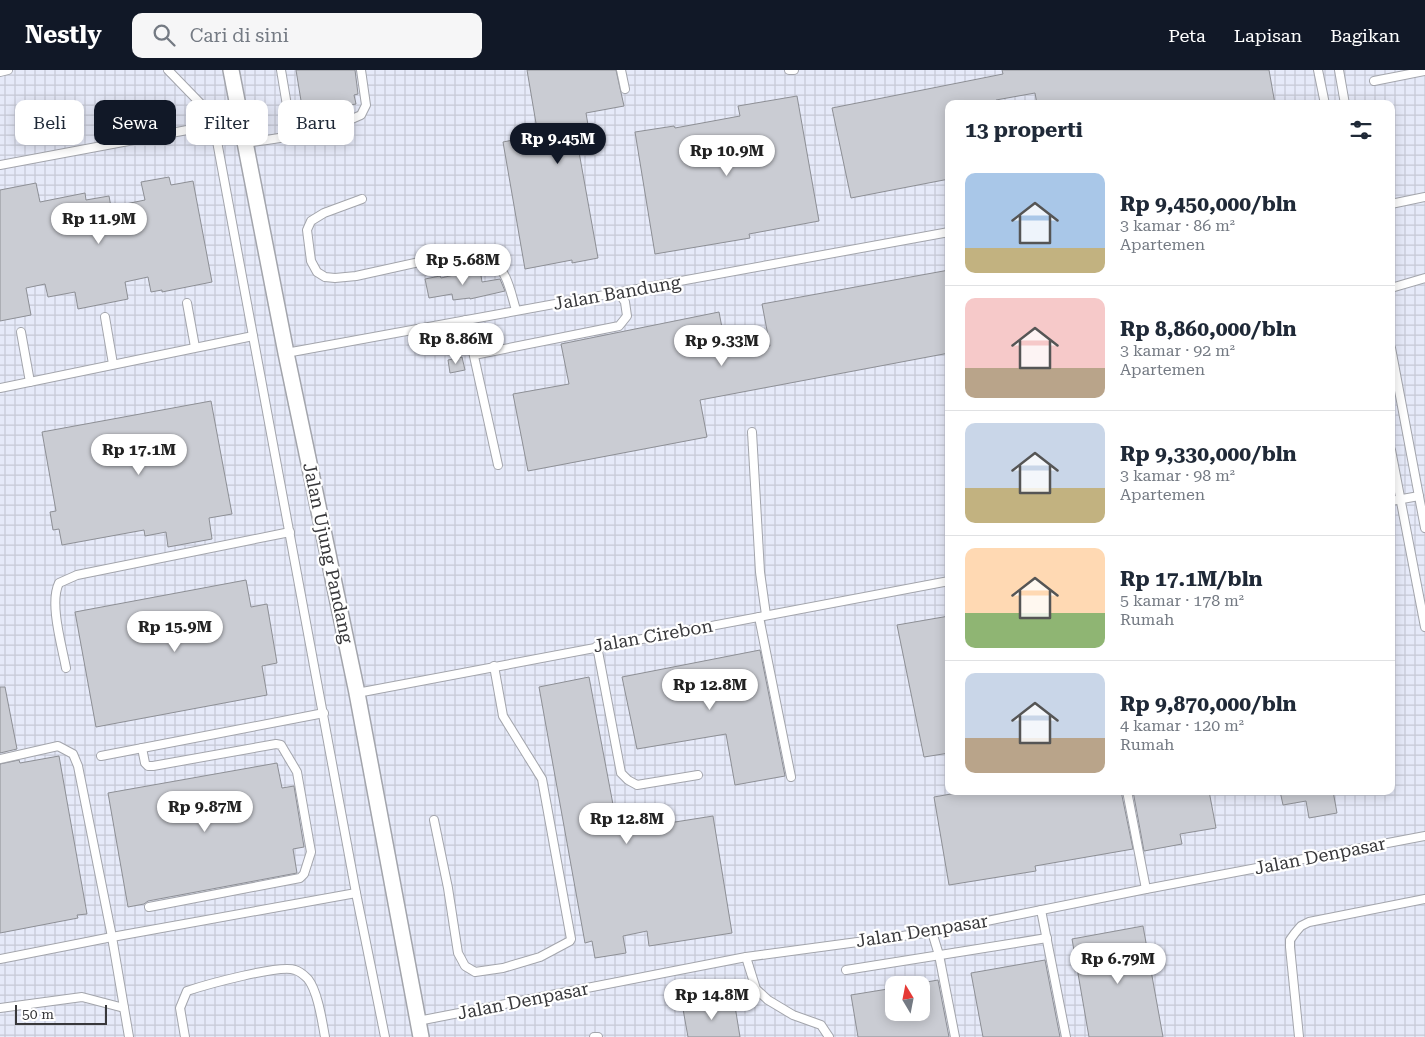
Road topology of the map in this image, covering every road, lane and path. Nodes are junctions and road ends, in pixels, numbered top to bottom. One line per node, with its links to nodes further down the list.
1 (8, 70): 12 (lane)
2 (168, 70): 15 (lane)
3 (232, 70): 16 (street, Jalan Ujung Pandang)
4 (281, 70): 17 (lane)
5 (361, 70): 20 (lane)
6 (621, 70): 14 (lane)
7 (789, 70): 8 (lane)
8 (794, 70)
9 (1318, 70): 18 (lane)
10 (1339, 70): 19 (lane)
11 (1425, 71): 13 (lane)
12 (0, 72)
13 (1374, 81)
14 (625, 89)
15 (197, 100)
16 (237, 100)
17 (286, 100)
18 (1324, 100)
19 (1344, 100)
20 (354, 119)
21 (186, 130): 24 (lane)
22 (218, 145): 37 (lane)
23 (245, 145): 39 (street, Jalan Ujung Pandang)
24 (0, 165)
25 (1425, 197): 27 (lane)
26 (362, 199): 33 (lane)
27 (1395, 203)
28 (945, 233): 31 (lane, Jalan Bandung)
29 (1425, 278): 30 (lane)
30 (1395, 287)
31 (619, 293): 33 (lane, Jalan Bandung); 40 (lane)
32 (186, 303): 38 (lane)
33 (516, 310): 35 (lane, Jalan Bandung)
34 (105, 317): 41 (lane)
35 (466, 320): 39 (lane, Jalan Bandung); 40 (lane)
36 (21, 332): 43 (lane)
37 (253, 336): 38 (lane); 52 (lane)
38 (195, 347): 41 (lane)
39 (286, 352): 59 (street, Jalan Ujung Pandang)
40 (474, 354): 46 (lane)
41 (113, 364): 43 (lane)
42 (1395, 369): 48 (lane)
43 (30, 382): 44 (lane)
44 (0, 388)
45 (752, 432): 54 (lane)
46 (498, 465)
47 (1395, 470): 49 (lane)
48 (1419, 496): 49 (lane); 51 (lane)
49 (1401, 500): 50 (lane); 55 (lane)
50 (1395, 501)
51 (1425, 528)
52 (290, 532): 58 (lane); 60 (lane)
53 (945, 582): 54 (lane, Jalan Cirebon)
54 (763, 616): 56 (lane, Jalan Cirebon); 65 (lane)
55 (1425, 627)
56 (597, 646): 57 (lane, Jalan Cirebon); 64 (lane)
57 (494, 666): 59 (lane, Jalan Cirebon); 67 (lane)
58 (66, 668)
59 (357, 693): 83 (street, Jalan Ujung Pandang)
60 (324, 713): 61 (lane); 70 (lane)
61 (142, 748): 62 (lane); 72 (lane)
62 (101, 756)
63 (0, 759): 75 (lane)
64 (698, 775)
65 (791, 776)
66 (1128, 795): 69 (lane)
67 (434, 820)
68 (1425, 836): 69 (lane, Jalan Denpasar)
69 (1146, 888): 73 (lane, Jalan Denpasar)
70 (356, 893): 75 (lane); 87 (lane)
71 (1425, 900): 92 (lane)
72 (149, 907)
73 (1042, 910): 74 (lane, Jalan Denpasar); 76 (lane)
74 (932, 932): 77 (lane); 78 (lane, Jalan Denpasar)
75 (112, 937): 79 (lane); 82 (lane)
76 (1047, 938): 77 (lane); 91 (lane)
77 (939, 955): 80 (lane); 90 (lane)
78 (746, 957): 83 (lane, Jalan Denpasar); 89 (lane)
79 (0, 959)
80 (846, 970)
81 (0, 1008): 82 (lane)
82 (124, 1008): 84 (lane)
83 (418, 1021): 88 (street, Jalan Ujung Pandang)
84 (129, 1037)
85 (185, 1037): 86 (lane)
86 (325, 1037)
87 (385, 1037)
88 (421, 1037)
89 (829, 1037)
90 (954, 1037)
91 (1066, 1037)
92 (1299, 1037)

